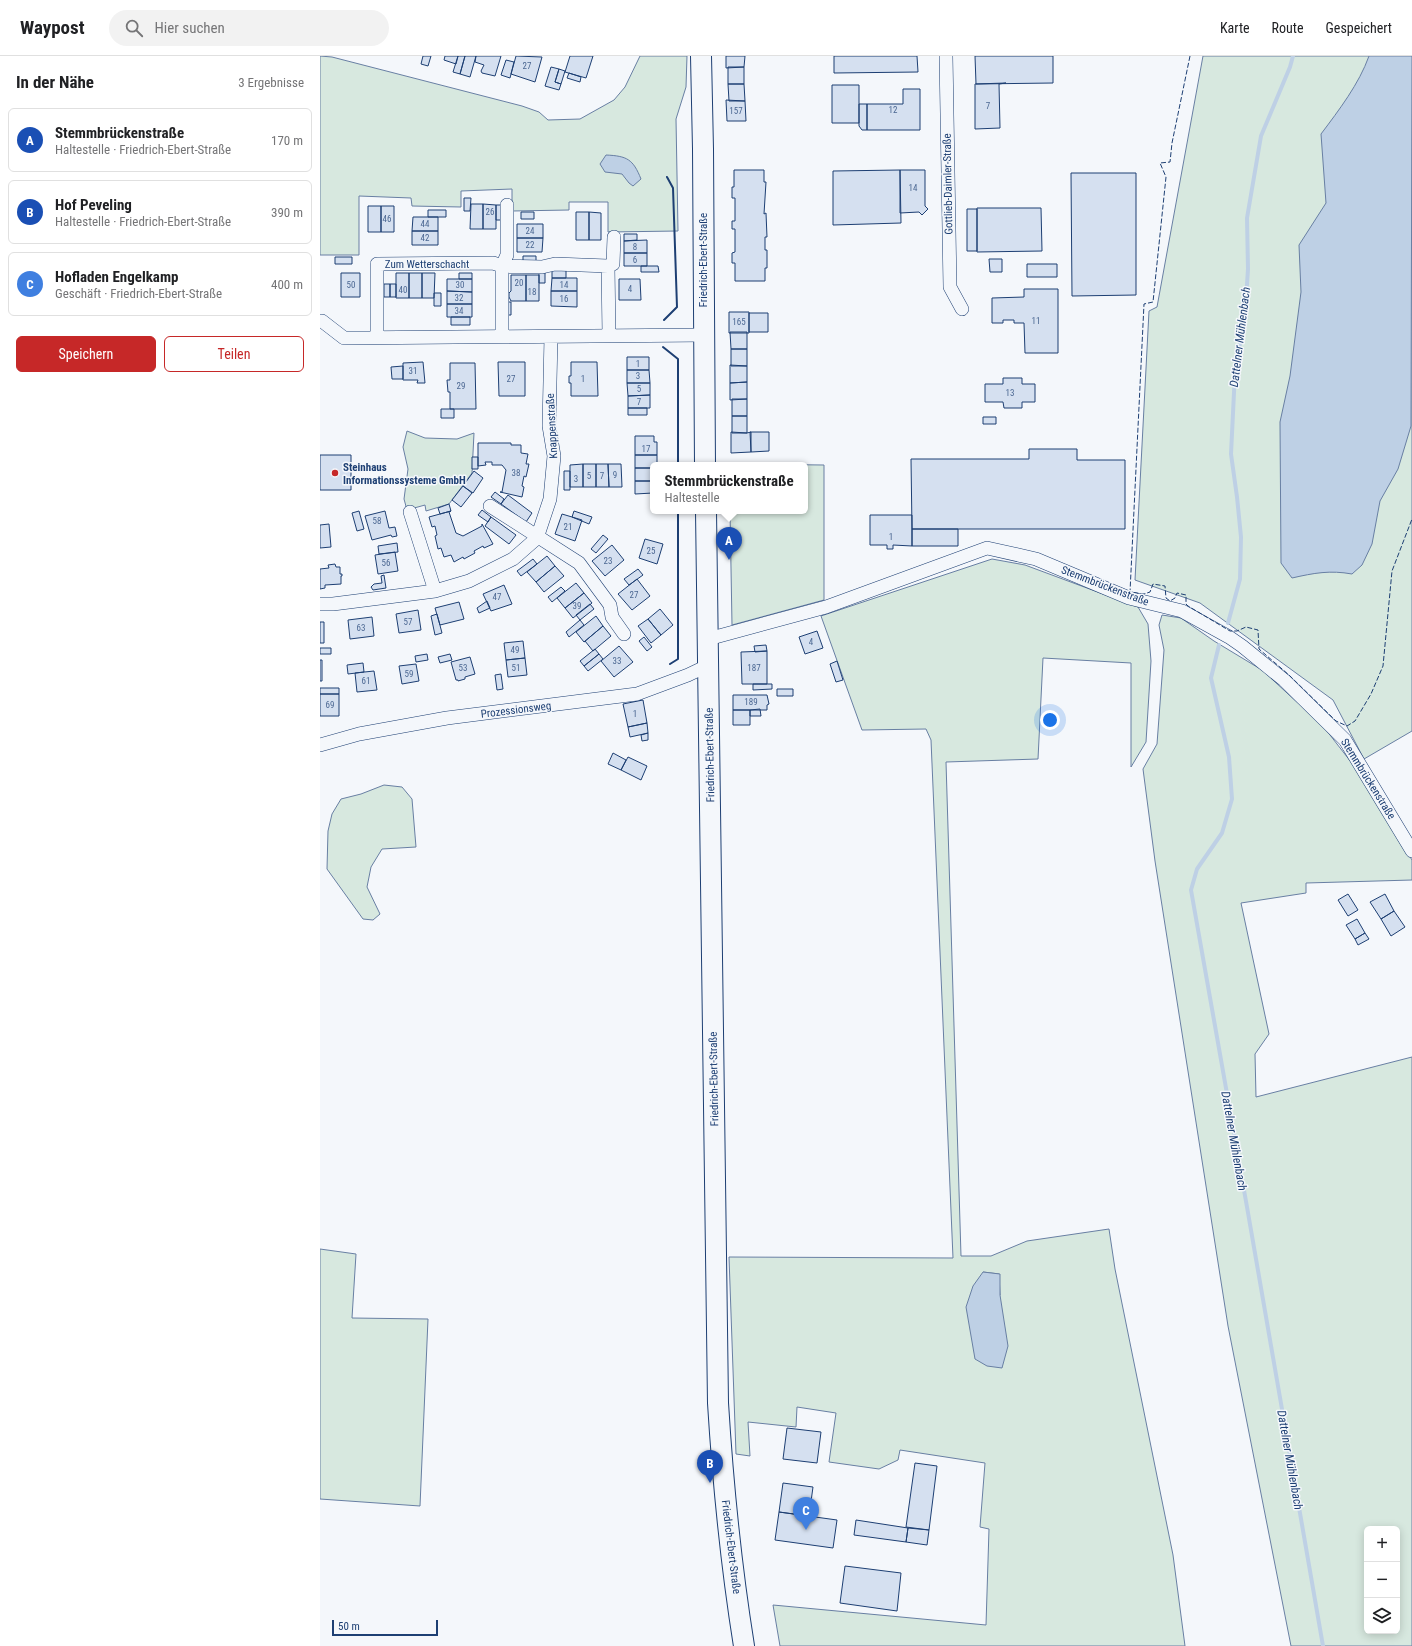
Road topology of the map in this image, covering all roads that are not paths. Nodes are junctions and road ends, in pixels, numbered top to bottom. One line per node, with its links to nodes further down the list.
1 (701, 56): 12 (main road, Friedrich-Ebert-Straße)
2 (946, 56): 7 (street, Gottlieb-Daimler-Straße)
3 (507, 205): 5 (street)
4 (614, 237): 6 (street)
5 (502, 266): 6 (street, Zum Wetterschacht); 10 (street); 13 (street, Zum Wetterschacht)
6 (608, 266): 9 (street)
7 (962, 309)
8 (320, 321): 13 (street)
9 (609, 335): 11 (street); 12 (street)
10 (502, 336): 11 (street); 13 (street)
11 (551, 336): 18 (street, Knappenstraße)
12 (704, 336): 14 (main road, Friedrich-Ebert-Straße)
13 (377, 337)
14 (705, 462)
15 (490, 506): 18 (street)
16 (410, 512): 19 (street)
17 (706, 514): 22 (main road, Friedrich-Ebert-Straße)
18 (537, 538): 19 (street); 21 (street)
19 (435, 591): 20 (street)
20 (320, 604)
21 (624, 634)
22 (708, 639): 23 (main road, Friedrich-Ebert-Straße); 25 (street, Stemmbrückenstraße)
23 (709, 665): 24 (street, Prozessionsweg); 26 (main road, Friedrich-Ebert-Straße)
24 (320, 745)
25 (1412, 851)
26 (744, 1646)

